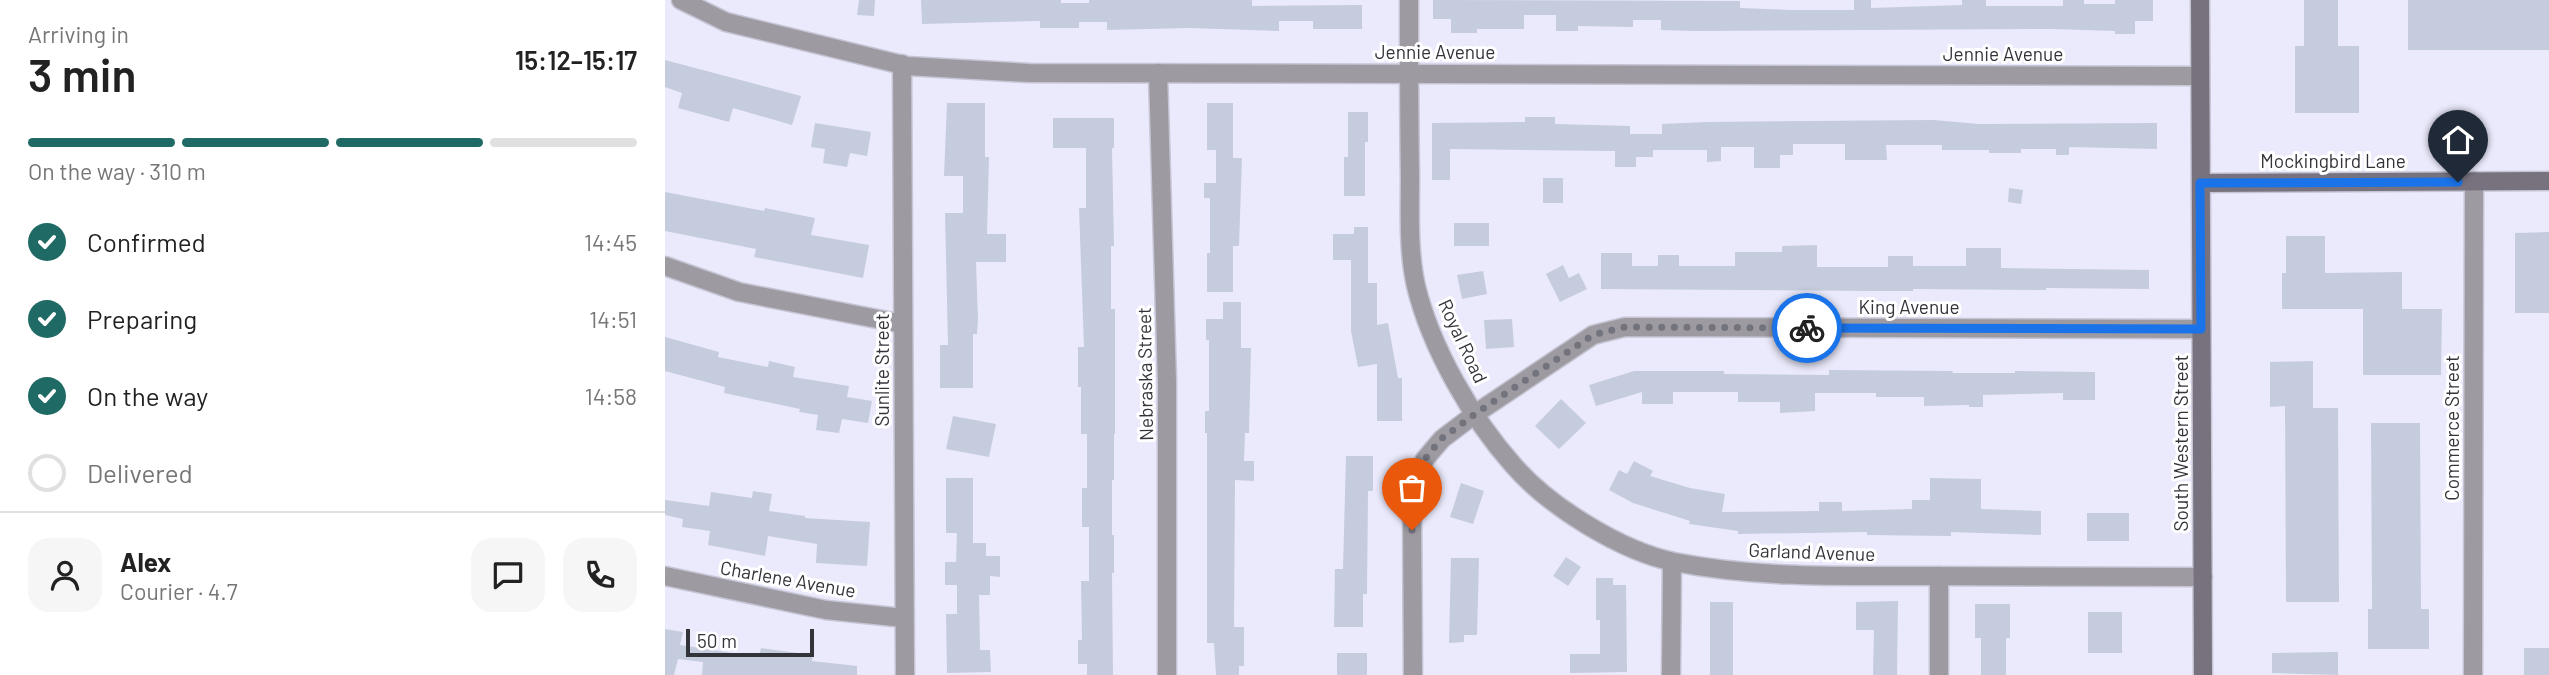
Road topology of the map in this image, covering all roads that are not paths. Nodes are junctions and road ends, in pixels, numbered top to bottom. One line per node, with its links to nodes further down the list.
1 (681, 0): 4 (street, Jennie Avenue)
2 (1409, 0): 6 (street, Royal Road)
3 (2200, 0): 7 (main road, South Western Street)
4 (902, 64): 5 (street, Jennie Avenue); 12 (street, Sunlite Street)
5 (1159, 73): 6 (street, Jennie Avenue); 21 (street, Nebraska Street)
6 (1409, 73): 7 (street, Jennie Avenue); 14 (street, Royal Road)
7 (2200, 76): 10 (main road, South Western Street)
8 (2474, 181): 9 (main road, Mockingbird Lane); 10 (main road, Mockingbird Lane); 26 (street, Commerce Street)
9 (2549, 181)
10 (2200, 183): 13 (main road, South Western Street)
11 (665, 266): 12 (street)
12 (903, 324): 19 (street, Sunlite Street)
13 (2201, 329): 14 (street, King Avenue); 18 (main road, South Western Street)
14 (1475, 414): 15 (street, Garland Avenue); 22 (street, Royal Road)
15 (1672, 562): 17 (street, Garland Avenue); 23 (street)
16 (665, 576): 19 (street, Charlene Avenue)
17 (1939, 576): 18 (street, Garland Avenue); 24 (street)
18 (2203, 577): 25 (main road, South Western Street)
19 (904, 618): 20 (street, Sunlite Street)
20 (905, 675)
21 (1167, 675)
22 (1413, 675)
23 (1671, 675)
24 (1939, 675)
25 (2203, 675)
26 (2473, 675)

